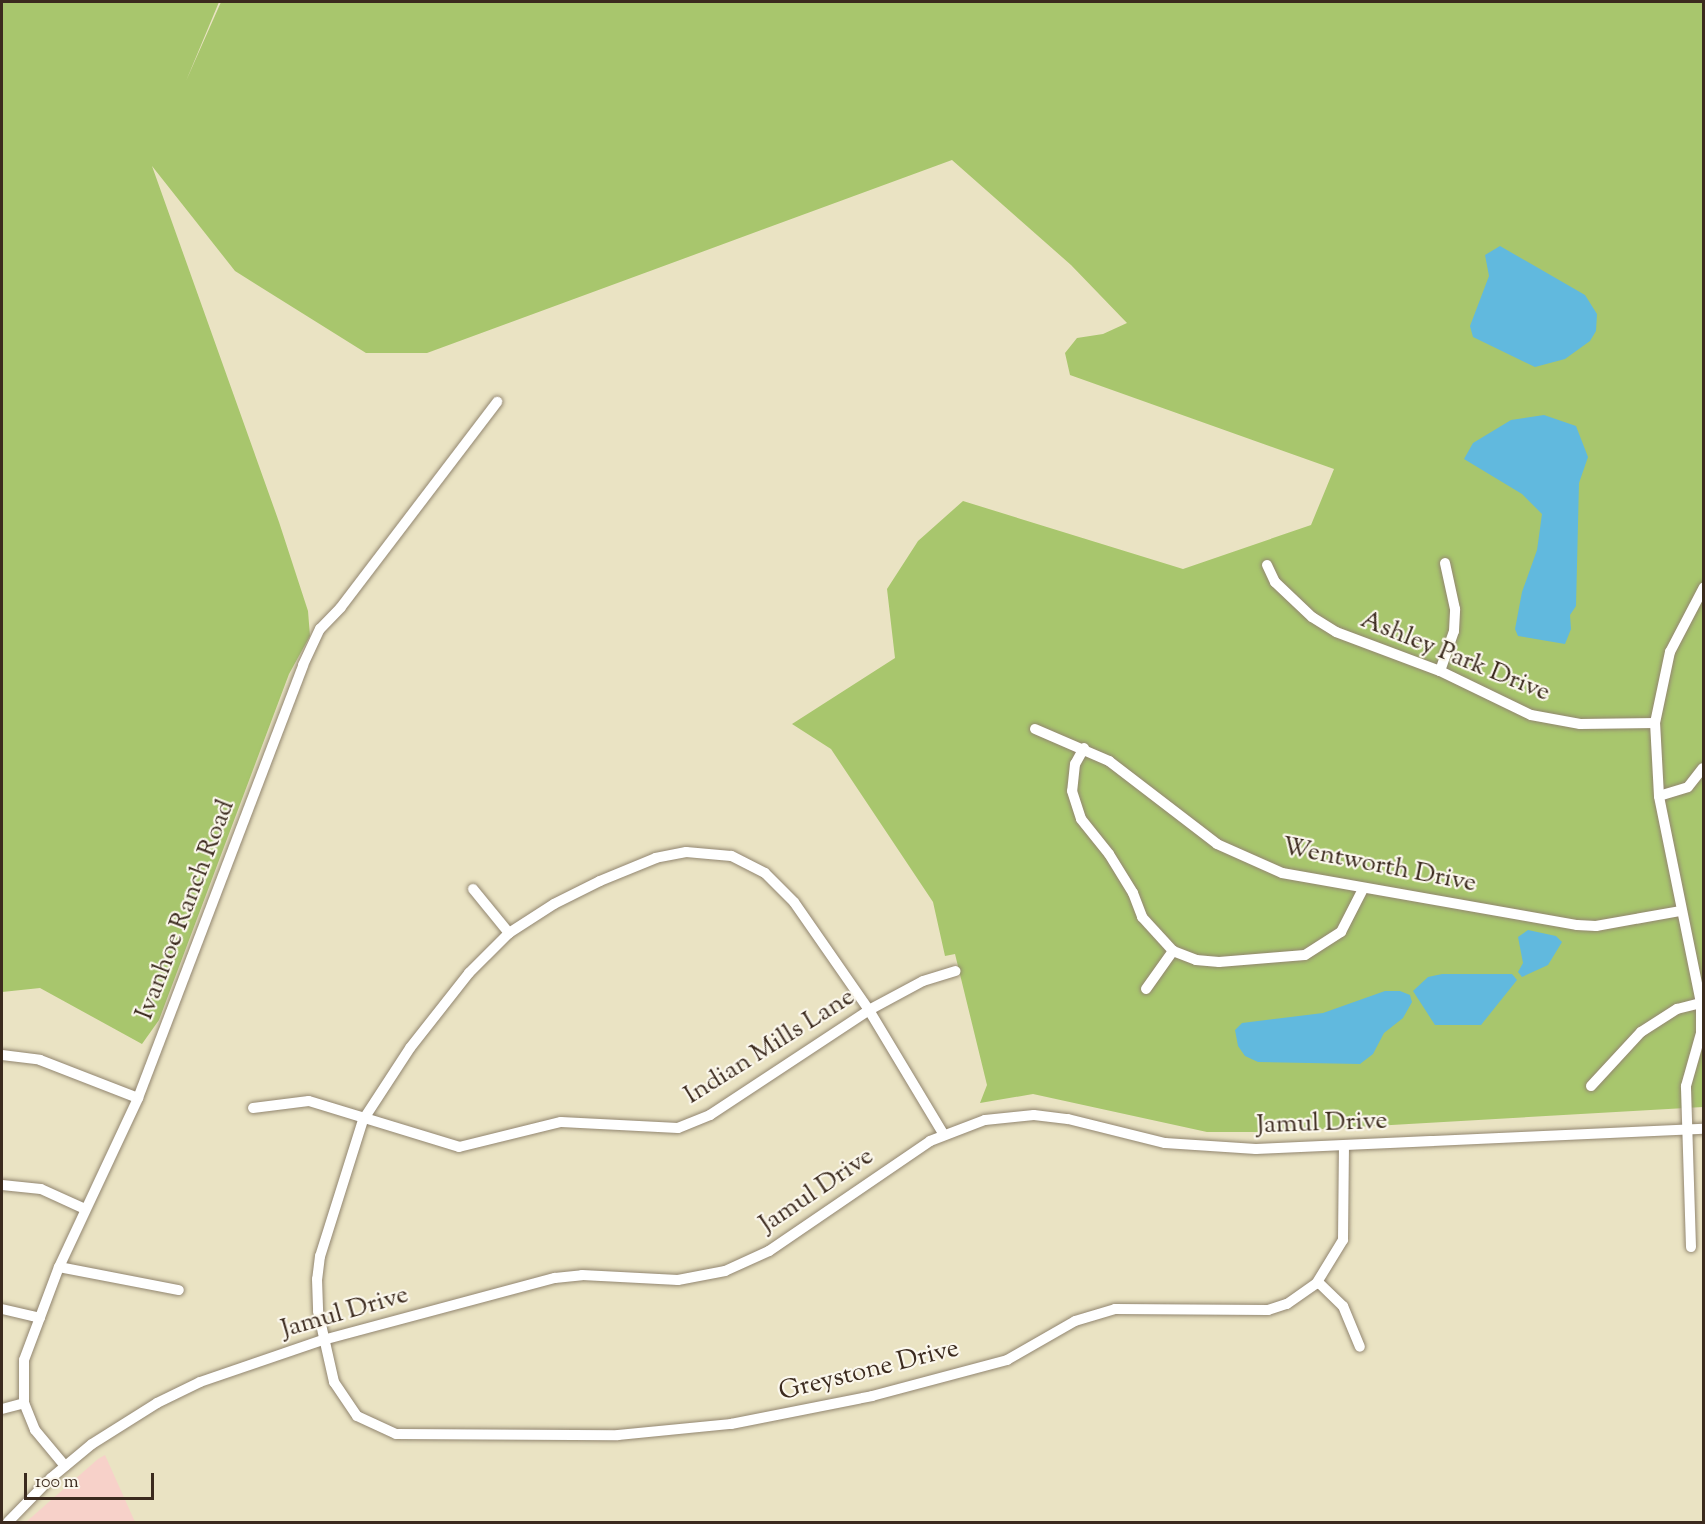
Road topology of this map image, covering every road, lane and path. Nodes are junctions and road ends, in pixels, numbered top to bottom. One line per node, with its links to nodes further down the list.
1 (497, 402): 23 (street, Ivanhoe Ranch Road)
2 (1445, 562): 5 (street)
3 (1267, 565): 5 (street, Ashley Park Drive)
4 (1704, 587): 6 (street)
5 (1440, 671): 6 (street, Ashley Park Drive)
6 (1655, 723): 10 (street)
7 (1035, 729): 8 (street, Wentworth Drive)
8 (1084, 748): 12 (street, Wentworth Drive); 15 (street)
9 (1703, 768): 10 (street)
10 (1659, 796): 13 (street)
11 (473, 889): 14 (street)
12 (1363, 889): 13 (street, Wentworth Drive); 15 (street)
13 (1680, 911): 18 (street)
14 (509, 933): 19 (street, Greystone Drive); 25 (street, Greystone Drive)
15 (1173, 951): 17 (street)
16 (956, 971): 19 (street, Indian Mills Lane)
17 (1146, 989)
18 (1701, 1004): 20 (street); 22 (street)
19 (869, 1010): 25 (street, Indian Mills Lane); 28 (street, Greystone Drive)
20 (1702, 1033): 27 (street)
21 (2, 1055): 23 (street)
22 (1591, 1086)
23 (138, 1098): 31 (street, Ivanhoe Ranch Road)
24 (253, 1107): 25 (street, Indian Mills Lane)
25 (363, 1120): 38 (street, Greystone Drive)
26 (1704, 1129): 27 (street, Jamul Drive)
27 (1688, 1131): 29 (street, Jamul Drive); 32 (street)
28 (944, 1135): 29 (street, Jamul Drive); 38 (street, Jamul Drive)
29 (1344, 1147): 34 (street, Greystone Drive)
30 (2, 1185): 31 (street)
31 (85, 1209): 33 (street, Ivanhoe Ranch Road)
32 (1691, 1247)
33 (59, 1267): 35 (street); 37 (street, Ivanhoe Ranch Road)
34 (1318, 1282): 38 (street, Greystone Drive); 39 (street)
35 (179, 1290)
36 (2, 1309): 37 (street)
37 (40, 1318): 40 (street, Ivanhoe Ranch Road)
38 (324, 1340): 42 (street, Jamul Drive)
39 (1360, 1347)
40 (24, 1403): 41 (street); 42 (street, Ivanhoe Ranch Road)
41 (2, 1409)
42 (65, 1466): 43 (street, Jamul Drive)
43 (8, 1522)

